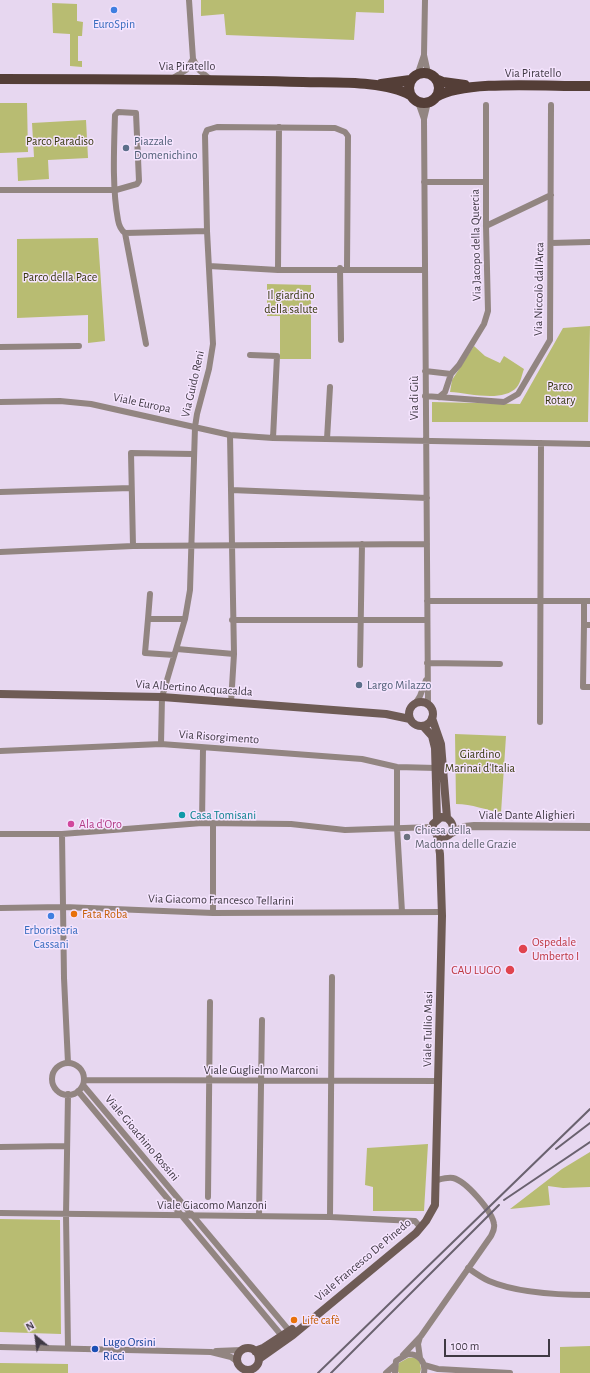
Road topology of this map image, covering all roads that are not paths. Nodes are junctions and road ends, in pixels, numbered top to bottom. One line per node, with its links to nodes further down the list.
1 (189, 0): 4 (street)
2 (425, 0): 3 (street)
3 (424, 55): 5 (street); 5 (street)
4 (193, 59): 7 (street); 8 (street)
5 (428, 75): 9 (main road); 12 (main road, Via Piratello); 14 (main road)
6 (0, 79): 7 (main road, Via Piratello)
7 (172, 79): 8 (main road, Via Piratello)
8 (210, 79): 10 (main road, Via Piratello)
9 (410, 80): 10 (main road, Via Piratello); 13 (main road)
10 (373, 85): 13 (main road, Via Piratello)
11 (590, 86): 12 (main road, Via Piratello)
12 (475, 87): 14 (main road, Via Piratello)
13 (410, 95): 14 (main road, Via Piratello)
14 (428, 100): 17 (street, Via di Giù); 17 (street, Via di Giù)
15 (486, 105): 20 (street, Via Jacopo della Quercia)
16 (551, 105): 23 (street, Via Niccolò dall'Arca)
17 (424, 119): 19 (street, Via di Giù)
18 (279, 127): 25 (street, Via Guido Reni); 30 (street); 31 (street)
19 (424, 182): 20 (street); 32 (street, Via di Giù)
20 (486, 182): 24 (street, Via Jacopo della Quercia)
21 (0, 190): 22 (street)
22 (116, 190): 22 (street); 26 (street)
23 (551, 195): 24 (street); 28 (street, Via Niccolò dall'Arca)
24 (486, 226): 39 (street, Via Jacopo della Quercia)
25 (207, 231): 26 (street); 29 (street, Via Guido Reni)
26 (125, 233): 34 (street)
27 (590, 242): 28 (street)
28 (551, 243): 42 (street, Via Niccolò dall'Arca)
29 (209, 266): 31 (street); 44 (street, Via Guido Reni)
30 (343, 268): 31 (street); 32 (street); 33 (street)
31 (278, 270)
32 (424, 270): 38 (street, Via di Giù)
33 (341, 340)
34 (146, 344)
35 (79, 346): 36 (street)
36 (0, 347)
37 (250, 355): 46 (street)
38 (425, 371): 39 (street); 41 (street, Via di Giù)
39 (451, 374): 42 (street, Via Jacopo della Quercia)
40 (330, 387): 47 (street)
41 (425, 396): 42 (street, Via Niccolò dall'Arca); 48 (street, Via di Giù)
42 (439, 397)
43 (0, 402): 44 (street, Viale Europa)
44 (195, 427): 45 (street, Viale Europa); 51 (street, Via Guido Reni)
45 (230, 434): 46 (street, Viale Europa); 53 (street)
46 (273, 438): 47 (street, Viale Europa)
47 (327, 439): 48 (street, Viale Europa)
48 (427, 440): 49 (street, Viale Europa); 55 (street, Via di Giù)
49 (541, 443): 50 (street, Viale Europa); 63 (street)
50 (590, 444)
51 (193, 454): 52 (street); 58 (street, Via Guido Reni)
52 (131, 488): 54 (street); 60 (street)
53 (231, 490): 55 (street); 59 (street)
54 (0, 492)
55 (427, 498): 57 (street, Via di Giù)
56 (362, 544): 57 (street); 59 (street); 70 (street)
57 (427, 544): 64 (street, Via di Giù)
58 (191, 545): 59 (street); 60 (street); 67 (street, Via Guido Reni)
59 (231, 545): 68 (street)
60 (133, 546): 61 (street)
61 (0, 552)
62 (150, 594): 66 (street)
63 (540, 600): 64 (street); 65 (street); 87 (street)
64 (427, 601): 69 (street, Via di Giù)
65 (587, 601): 71 (street)
66 (148, 619): 67 (street); 72 (street)
67 (184, 619): 72 (street, Via Guido Reni)
68 (232, 620): 70 (street); 73 (street)
69 (427, 620): 70 (street); 74 (street, Via di Giù)
70 (360, 621): 76 (street)
71 (587, 625): 78 (street)
72 (175, 652): 73 (street); 80 (street, Via Guido Reni)
73 (234, 654): 81 (street)
74 (427, 664): 75 (street); 77 (street, Via di Giù)
75 (500, 664)
76 (360, 665)
77 (427, 677): 82 (street, Via di Giù); 83 (street, Via di Giù)
78 (590, 687)
79 (0, 694): 80 (main road, Via Albertino Acquacalda)
80 (162, 697): 81 (main road, Via Albertino Acquacalda); 89 (street, Via Guido Reni)
81 (232, 703): 84 (main road, Via Albertino Acquacalda)
82 (428, 704): 83 (main road); 85 (main road, Viale Tullio Masi)
83 (413, 706): 84 (main road, Via Albertino Acquacalda); 86 (main road)
84 (386, 714): 86 (main road, Via Albertino Acquacalda)
85 (432, 718): 88 (main road); 95 (main road, Viale Tullio Masi)
86 (410, 719): 88 (main road)
87 (540, 722)
88 (423, 726): 93 (main road)
89 (161, 744): 90 (street, Via Risorgimento); 91 (street, Via Risorgimento)
90 (203, 748): 92 (street, Via Risorgimento); 96 (street)
91 (0, 751)
92 (397, 767): 93 (street, Via Risorgimento); 98 (street)
93 (436, 768): 94 (main road)
94 (437, 819): 95 (main road); 99 (main road)
95 (450, 820): 100 (street, Viale Dante Alighieri); 104 (main road, Viale Tullio Masi)
96 (202, 823): 97 (street); 103 (street)
97 (213, 823): 98 (street); 111 (street)
98 (397, 827): 99 (street); 109 (street)
99 (433, 827): 105 (main road, Viale Tullio Masi)
100 (464, 827): 101 (street, Viale Dante Alighieri); 104 (street, Viale Dante Alighieri)
101 (590, 827)
102 (0, 834): 103 (street)
103 (62, 834): 107 (street)
104 (450, 835): 105 (main road); 106 (main road, Viale Tullio Masi)
105 (437, 836): 106 (main road, Viale Tullio Masi)
106 (440, 854): 110 (main road, Viale Tullio Masi)
107 (64, 907): 108 (street, Via Giacomo Francesco Tellarini); 111 (street, Via Giacomo Francesco Tellarini); 115 (street)
108 (0, 908)
109 (402, 912): 110 (street, Via Giacomo Francesco Tellarini); 111 (street, Via Giacomo Francesco Tellarini)
110 (442, 912): 119 (main road, Viale Tullio Masi)
111 (213, 913)
112 (332, 977): 118 (street)
113 (210, 1002): 116 (street)
114 (262, 1020): 117 (street)
115 (68, 1063): 120 (street); 122 (street)
116 (209, 1080): 117 (street, Viale Guglielmo Marconi); 120 (street, Viale Guglielmo Marconi); 126 (street)
117 (261, 1081): 118 (street, Viale Guglielmo Marconi); 132 (street)
118 (331, 1081): 119 (street, Viale Guglielmo Marconi); 133 (street)
119 (438, 1081): 125 (main road, Viale Tullio Masi)
120 (83, 1083): 121 (street); 131 (street, Viale Gioachino Rossini)
121 (78, 1091): 122 (street); 130 (street, Viale Gioachino Rossini)
122 (68, 1094): 123 (street)
123 (67, 1146): 124 (street); 129 (street)
124 (0, 1147)
125 (437, 1180): 127 (main road, Viale Tullio Masi); 135 (street)
126 (208, 1198)
127 (435, 1205): 134 (main road, Viale Francesco De Pinedo)
128 (0, 1213): 129 (street, Viale Giacomo Manzoni)
129 (66, 1215): 130 (street, Viale Giacomo Manzoni); 140 (street)
130 (183, 1216): 131 (street, Viale Giacomo Manzoni); 137 (street, Viale Gioachino Rossini)
131 (194, 1216): 132 (street, Viale Giacomo Manzoni); 137 (street, Viale Gioachino Rossini)
132 (259, 1216): 133 (street, Viale Giacomo Manzoni)
133 (330, 1217): 134 (street, Viale Giacomo Manzoni)
134 (420, 1228): 137 (main road, Viale Francesco De Pinedo)
135 (468, 1268): 136 (street); 138 (street)
136 (590, 1295)
137 (288, 1334): 142 (main road, Viale Francesco De Pinedo); 146 (main road, Viale Francesco De Pinedo)
138 (421, 1336): 144 (street); 145 (street)
139 (0, 1347): 140 (street)
140 (68, 1348): 143 (street)
141 (242, 1350): 142 (main road); 143 (street); 149 (main road)
142 (255, 1351): 146 (main road)
143 (210, 1352): 149 (street)
144 (403, 1355): 145 (street); 147 (street)
145 (420, 1358): 148 (street)
146 (259, 1360): 151 (main road)
147 (395, 1365): 152 (street); 153 (street)
148 (424, 1365): 150 (street); 154 (street)
149 (239, 1367): 151 (main road)
150 (438, 1369): 154 (street); 155 (street)
151 (250, 1371)
152 (386, 1373)
153 (395, 1373)
154 (424, 1373)
155 (482, 1373): 156 (street)
156 (510, 1373)

